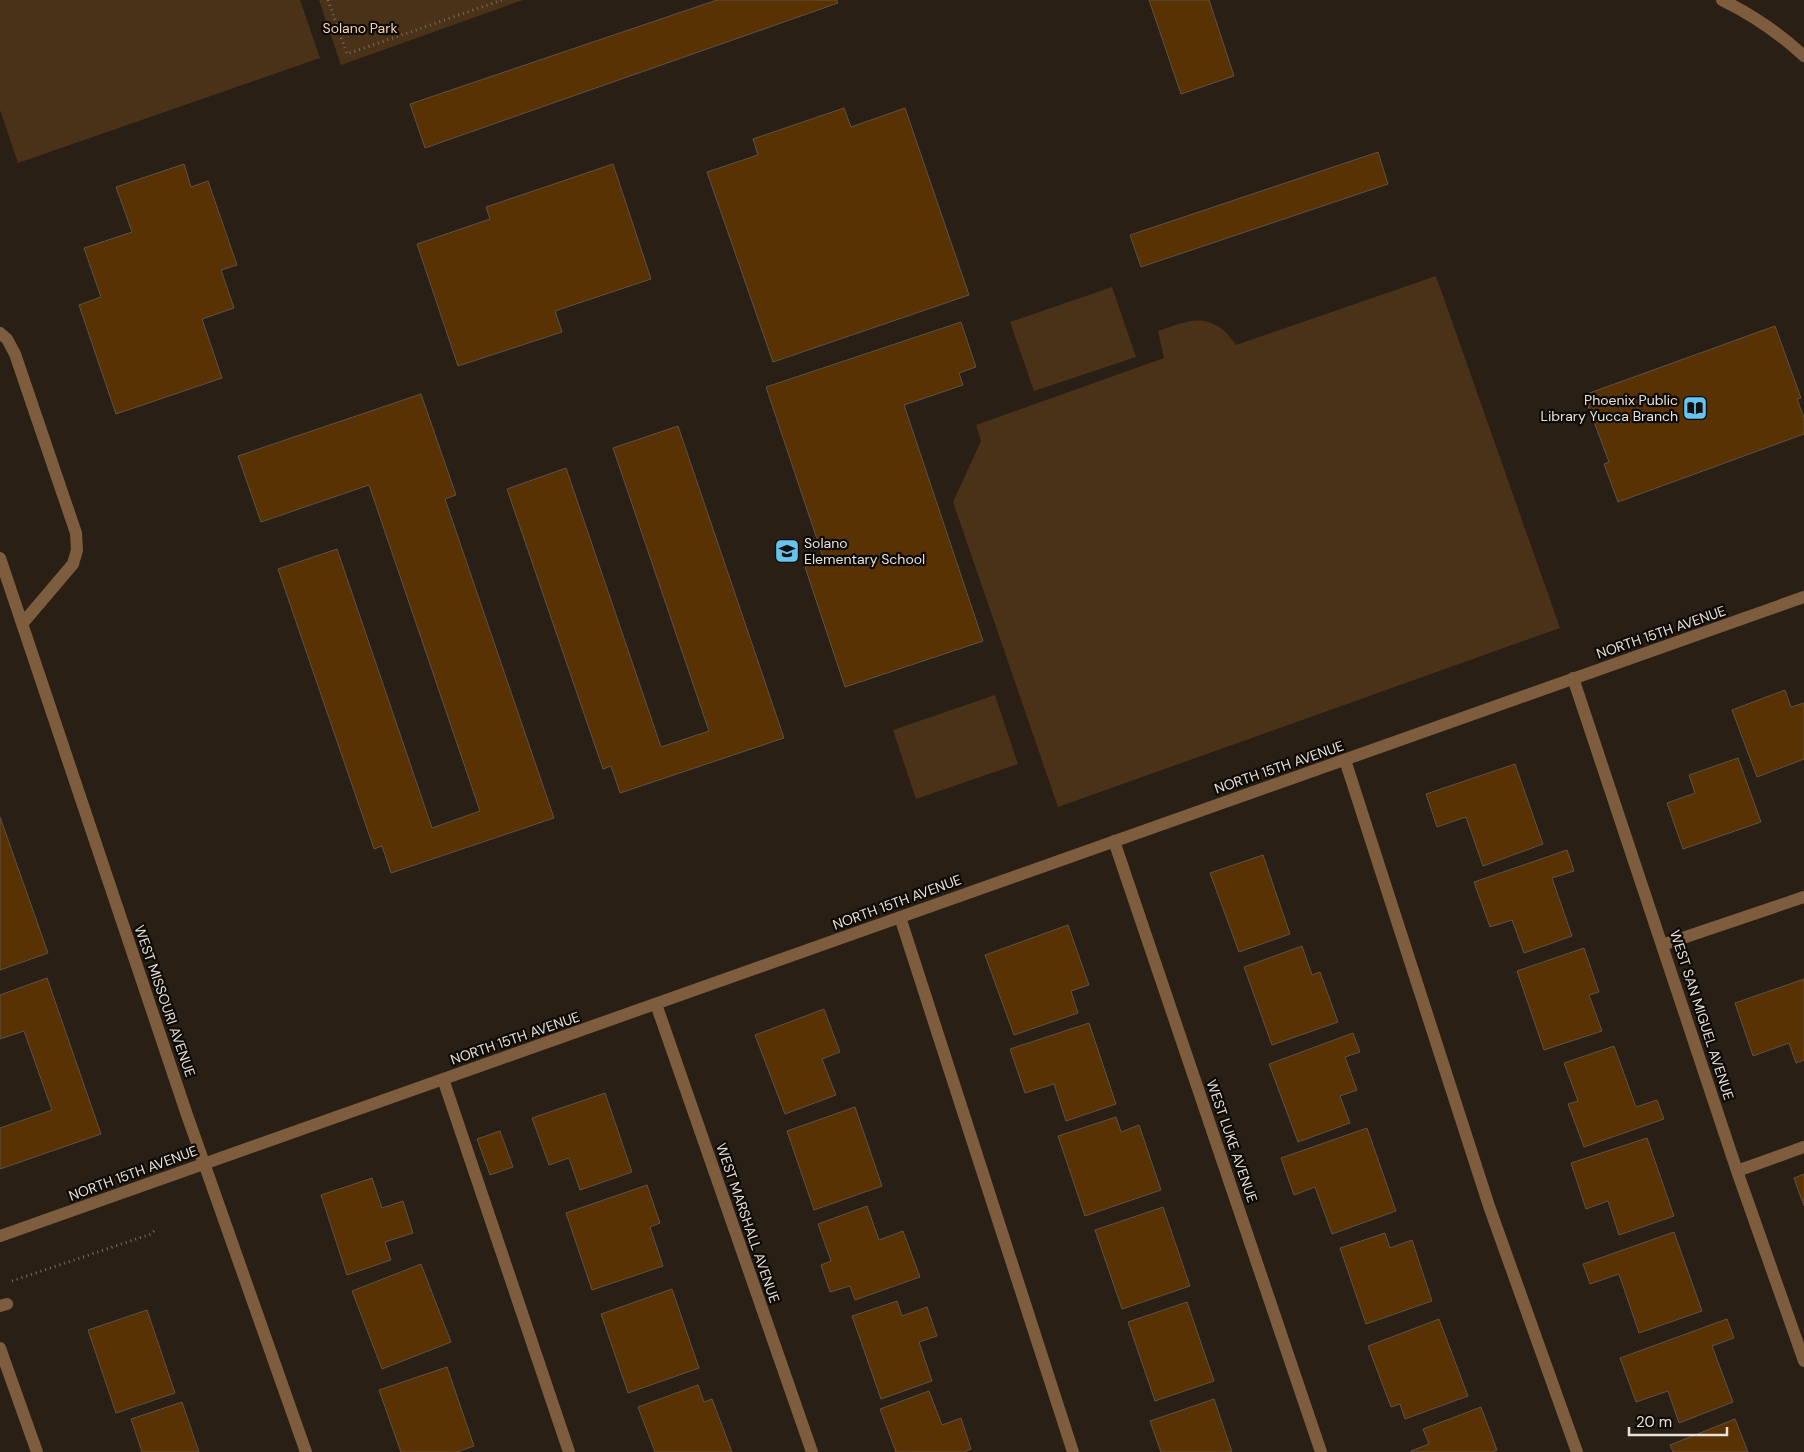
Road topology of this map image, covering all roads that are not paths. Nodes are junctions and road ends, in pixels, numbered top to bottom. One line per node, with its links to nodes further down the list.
1 (1722, 0): 2 (street)
2 (1804, 56)
3 (0, 333): 6 (street)
4 (0, 558): 6 (street, WEST MISSOURI AVENUE)
5 (1804, 597): 7 (street, NORTH 15TH AVENUE)
6 (22, 624): 16 (street, WEST MISSOURI AVENUE)
7 (1573, 678): 8 (street, NORTH 15TH AVENUE); 12 (street, WEST SAN MIGUEL AVENUE)
8 (1345, 760): 9 (street, NORTH 15TH AVENUE); 27 (street)
9 (1114, 840): 11 (street, NORTH 15TH AVENUE); 26 (street, WEST LUKE AVENUE)
10 (1804, 896): 12 (street)
11 (900, 917): 13 (street, NORTH 15TH AVENUE); 25 (street)
12 (1662, 945): 17 (street, WEST SAN MIGUEL AVENUE)
13 (656, 1004): 14 (street, NORTH 15TH AVENUE); 24 (street, WEST MARSHALL AVENUE)
14 (443, 1079): 16 (street, NORTH 15TH AVENUE); 23 (street)
15 (1804, 1147): 17 (street)
16 (205, 1163): 18 (street, NORTH 15TH AVENUE); 22 (street, WEST MISSOURI AVENUE)
17 (1737, 1171): 20 (street, WEST SAN MIGUEL AVENUE)
18 (0, 1236)
19 (0, 1348): 21 (street)
20 (1804, 1361)
21 (36, 1452)
22 (306, 1452)
23 (569, 1452)
24 (812, 1452)
25 (1073, 1452)
26 (1321, 1452)
27 (1577, 1452)

